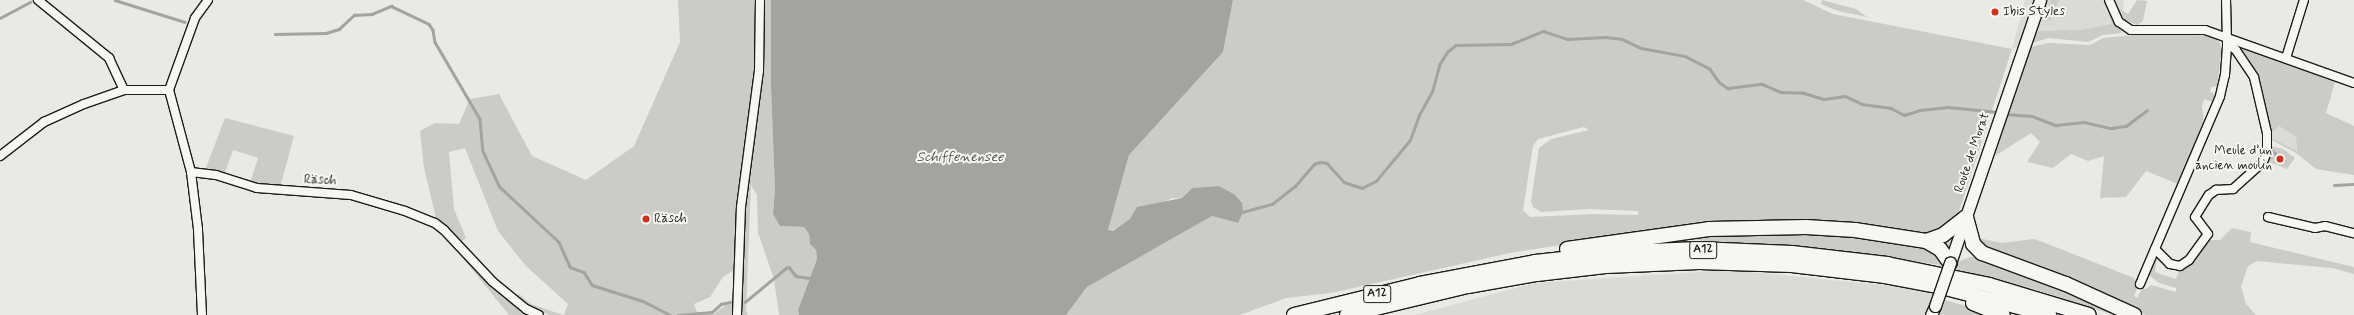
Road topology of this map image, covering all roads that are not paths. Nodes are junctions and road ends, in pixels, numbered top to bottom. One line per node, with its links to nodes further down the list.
1 (38, 0): 11 (street)
2 (208, 0): 12 (street)
3 (760, 0): 27 (street)
4 (2040, 0): 15 (main road, Route de Morat)
5 (2110, 0): 8 (street)
6 (2226, 0): 8 (street)
7 (2304, 0): 9 (street)
8 (2227, 40): 9 (street); 19 (street); 19 (street)
9 (2286, 58): 10 (street)
10 (2354, 83)
11 (124, 90): 12 (street); 13 (street)
12 (169, 90): 14 (street)
13 (0, 156)
14 (191, 172): 25 (street); 26 (street, Räsch)
15 (1966, 217): 18 (highway); 20 (main road, Route de Morat); 33 (highway)
16 (2268, 217): 17 (street)
17 (2354, 233)
18 (1926, 241): 20 (highway); 21 (highway)
19 (2155, 249): 23 (street)
20 (1950, 263): 24 (main road, Route de Morat, bridge)
21 (1460, 275): 28 (highway, A12); 32 (highway, A12)
22 (1885, 276): 29 (highway, A12); 30 (highway); 31 (highway, A12)
23 (2140, 284)
24 (1933, 311)
25 (202, 315)
26 (539, 315)
27 (737, 315)
28 (1294, 315)
29 (1347, 315)
30 (2003, 315)
31 (2049, 315)
32 (2089, 315)
33 (2134, 315)

